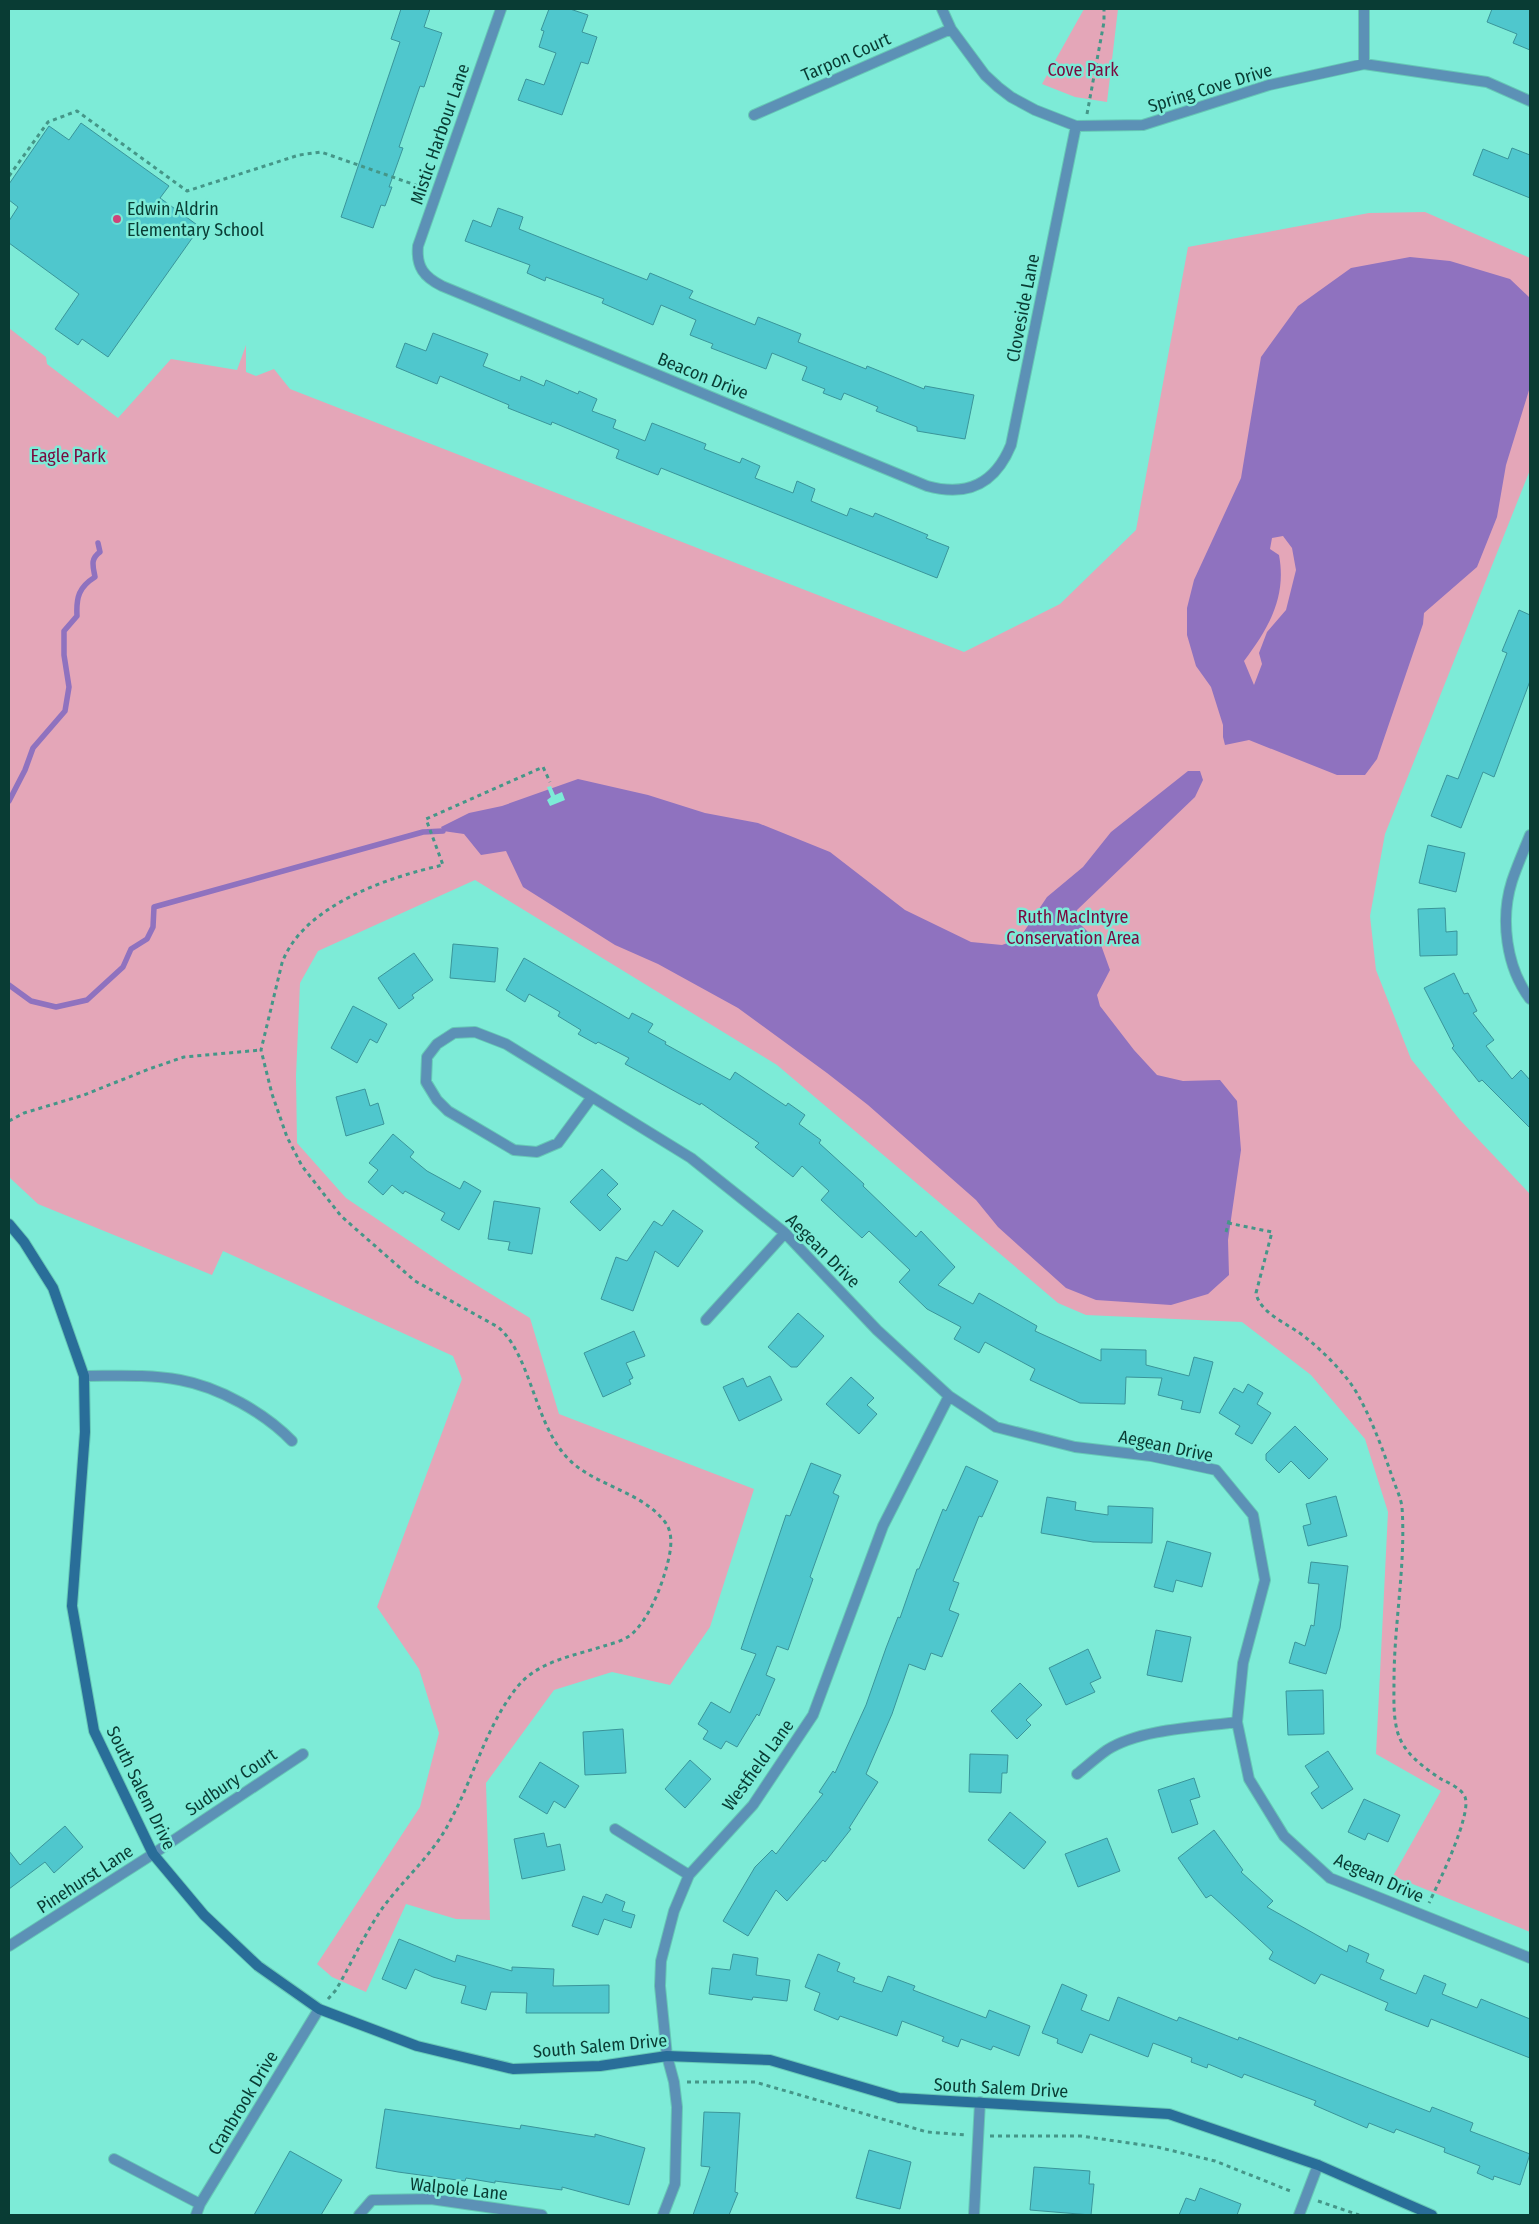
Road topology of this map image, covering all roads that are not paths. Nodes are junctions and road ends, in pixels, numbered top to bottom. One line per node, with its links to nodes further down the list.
1 (501, 9): 9 (street, Mistic Harbour Lane)
2 (942, 9): 4 (street, Spring Cove Drive)
3 (1364, 9): 5 (street)
4 (951, 29): 7 (street, Tarpon Court); 8 (street, Spring Cove Drive)
5 (1364, 64): 6 (street, Spring Cove Drive); 8 (street, Spring Cove Drive)
6 (1530, 100)
7 (754, 115)
8 (1081, 126): 10 (street, Cloveside Lane)
9 (421, 271): 10 (street, Beacon Drive)
10 (978, 485)
11 (1530, 835): 12 (street)
12 (1530, 999)
13 (592, 1097): 13 (street, Aegean Drive); 15 (street, Aegean Drive)
14 (9, 1224): 17 (street, South Salem Drive)
15 (785, 1233): 16 (street); 18 (street, Aegean Drive)
16 (706, 1320)
17 (84, 1376): 19 (street); 24 (street, South Salem Drive)
18 (949, 1396): 20 (street, Aegean Drive); 25 (street, Westfield Lane)
19 (292, 1441)
20 (1237, 1722): 22 (street); 27 (street, Aegean Drive)
21 (303, 1754): 24 (street, Sudbury Court)
22 (1077, 1774)
23 (615, 1829): 25 (street)
24 (153, 1854): 26 (street, Pinehurst Lane); 28 (street, South Salem Drive)
25 (689, 1875): 29 (street, Westfield Lane)
26 (9, 1946)
27 (1530, 1958)
28 (319, 2009): 29 (street, South Salem Drive); 33 (street, Cranbrook Drive)
29 (667, 2056): 30 (street, South Salem Drive); 37 (street, Westfield Lane)
30 (980, 2102): 32 (street, South Salem Drive); 38 (street)
31 (114, 2159): 33 (street)
32 (1318, 2165): 39 (street); 40 (street, South Salem Drive)
33 (200, 2204): 34 (street, Cranbrook Drive)
34 (196, 2215)
35 (359, 2215): 36 (street, Walpole Lane)
36 (542, 2215)
37 (663, 2215)
38 (974, 2215)
39 (1299, 2215)
40 (1432, 2215)

